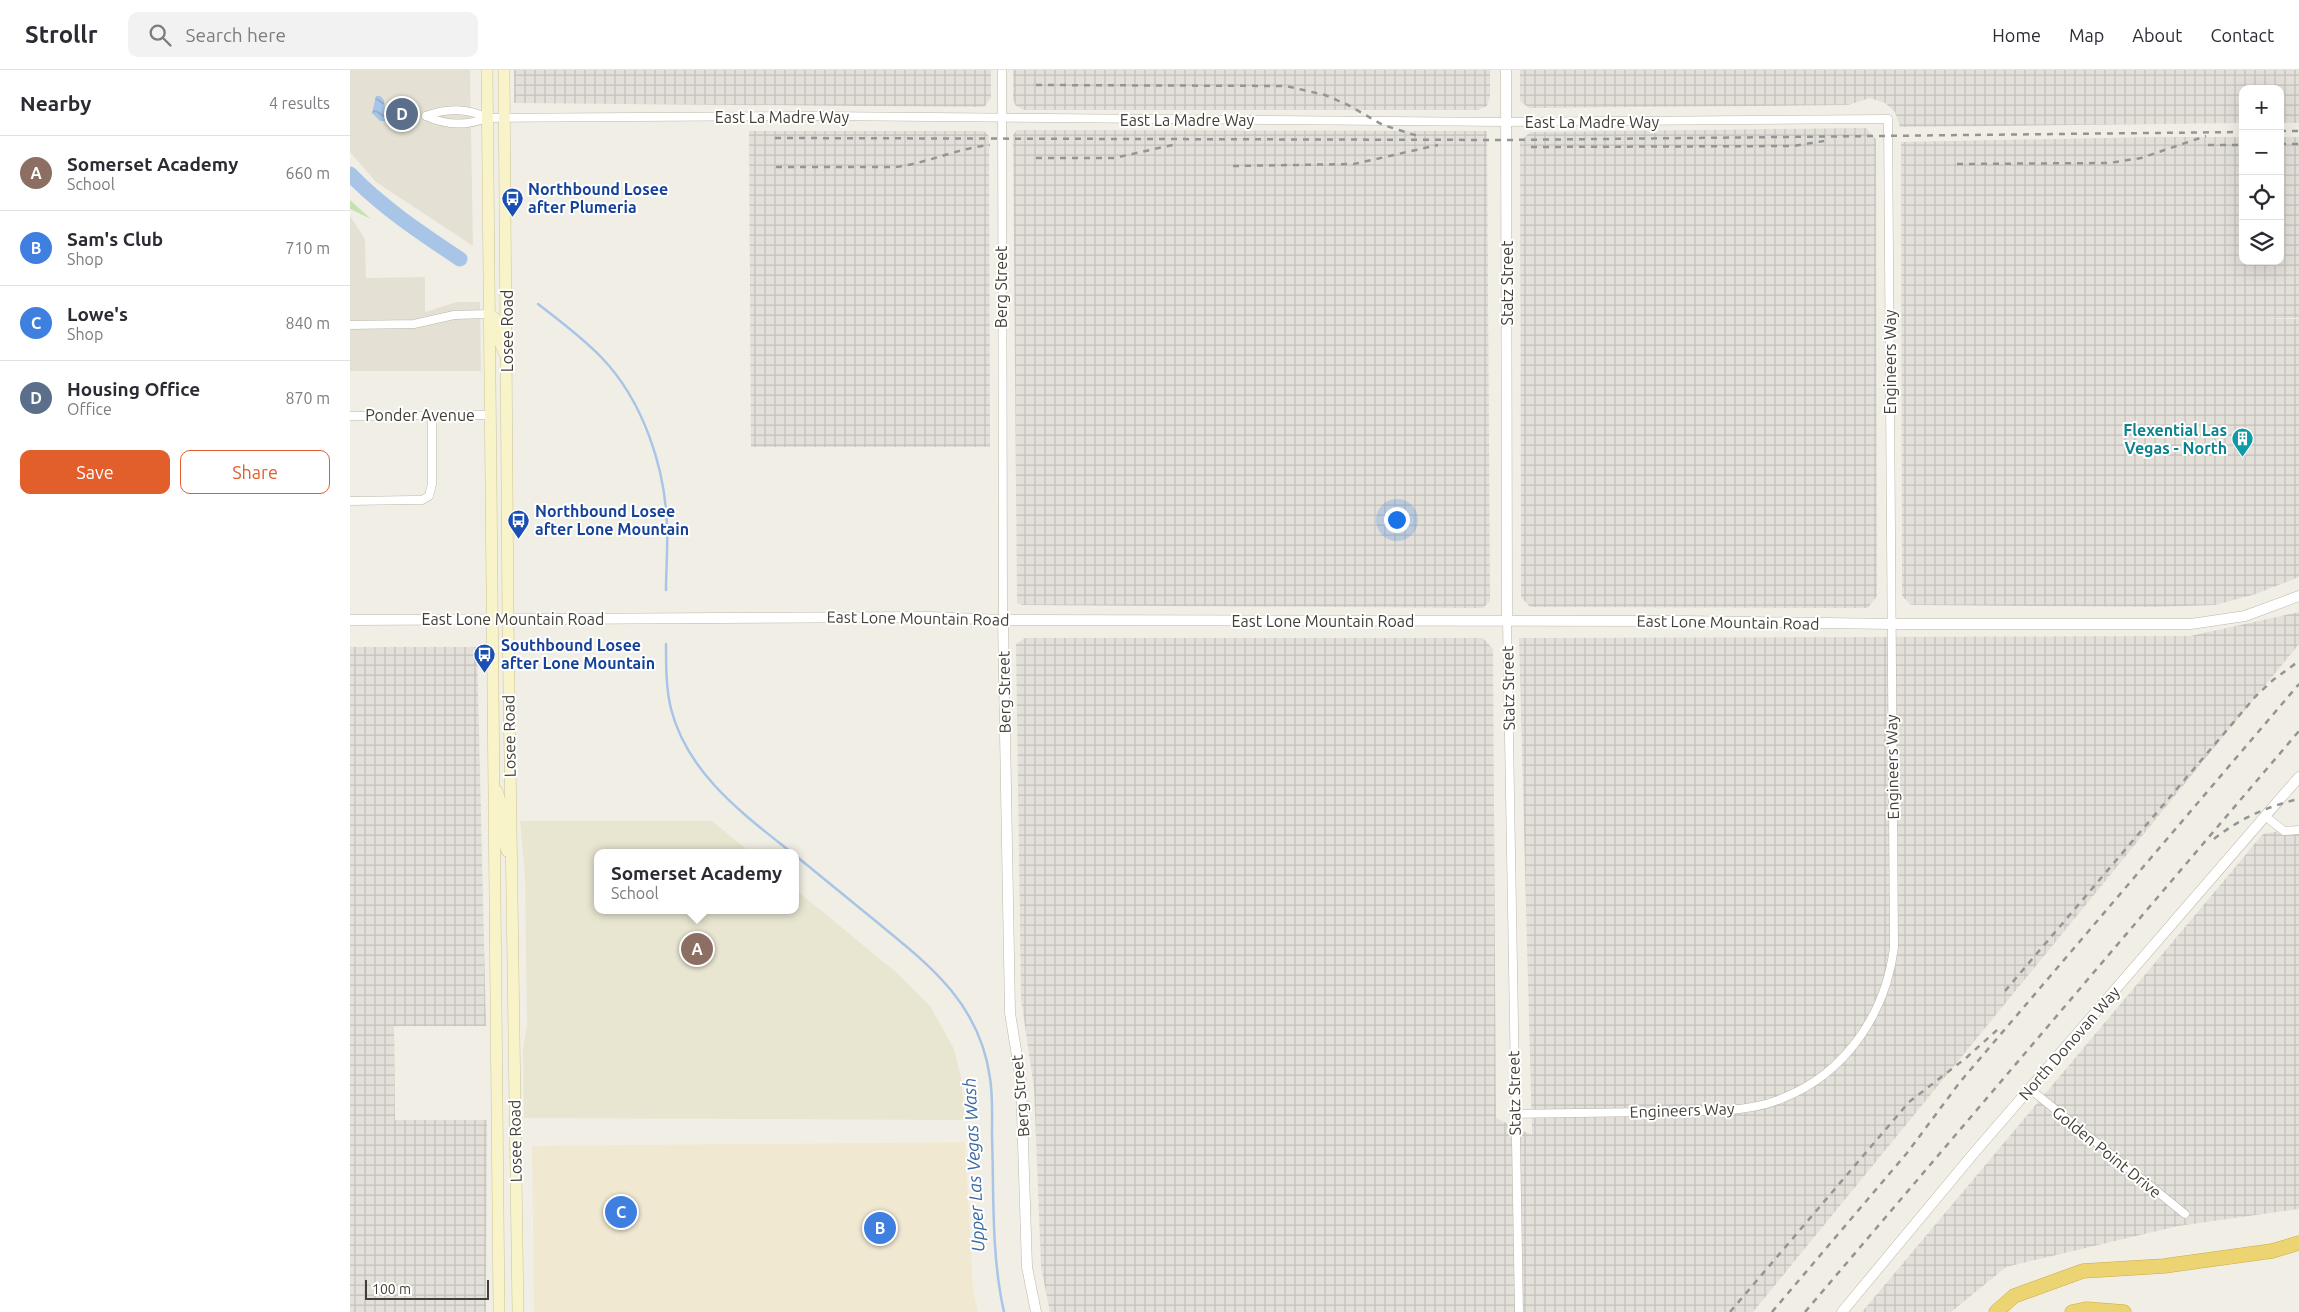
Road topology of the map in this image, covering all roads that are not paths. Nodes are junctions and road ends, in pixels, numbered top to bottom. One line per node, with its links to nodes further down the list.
1 (487, 70): 5 (main road, Losee Road)
2 (504, 70): 6 (main road, Losee Road)
3 (1002, 70): 7 (street, Berg Street)
4 (1506, 70): 9 (street, Statz Street)
5 (487, 118): 5 (street, East La Madre Way); 6 (street, East La Madre Way); 10 (main road, Losee Road)
6 (505, 118): 7 (street, East La Madre Way); 12 (main road, Losee Road)
7 (1002, 119): 9 (street, East La Madre Way); 21 (street, Berg Street)
8 (1888, 119): 9 (street, East La Madre Way); 23 (street, Engineers Way)
9 (1506, 122): 22 (street, Statz Street)
10 (489, 314): 11 (street); 12 (main road); 14 (main road, Losee Road)
11 (350, 325)
12 (507, 364): 19 (main road, Losee Road)
13 (432, 415): 14 (street, Ponder Avenue); 15 (street, Ponder Avenue); 16 (street)
14 (490, 415): 18 (main road, Losee Road)
15 (350, 416)
16 (350, 501)
17 (2295, 598): 23 (street, East Lone Mountain Road)
18 (492, 619): 19 (street, East Lone Mountain Road); 20 (street, East Lone Mountain Road); 25 (main road, Losee Road)
19 (508, 619): 21 (street, East Lone Mountain Road); 29 (main road, Losee Road)
20 (350, 620)
21 (1003, 620): 22 (street, East Lone Mountain Road); 38 (street, Berg Street)
22 (1507, 621): 23 (street, East Lone Mountain Road); 32 (street, Statz Street)
23 (1890, 624): 32 (street, Engineers Way)
24 (2299, 777): 26 (street, North Donovan Way)
25 (494, 785): 28 (main road, Losee Road); 29 (main road)
26 (2265, 816): 27 (street); 31 (street, North Donovan Way)
27 (2299, 830)
28 (495, 857): 30 (main road); 36 (main road, Losee Road)
29 (512, 862): 30 (main road, Losee Road)
30 (513, 924): 37 (main road, Losee Road)
31 (2030, 1089): 33 (street, Golden Point Drive); 39 (street, North Donovan Way)
32 (1514, 1114): 35 (street, Statz Street)
33 (2185, 1214)
34 (2299, 1243): 40 (highway)
35 (1519, 1309)
36 (499, 1312)
37 (518, 1312)
38 (1036, 1312)
39 (1842, 1312)
40 (1996, 1312)
41 (2072, 1312): 42 (highway)
42 (2124, 1312)

